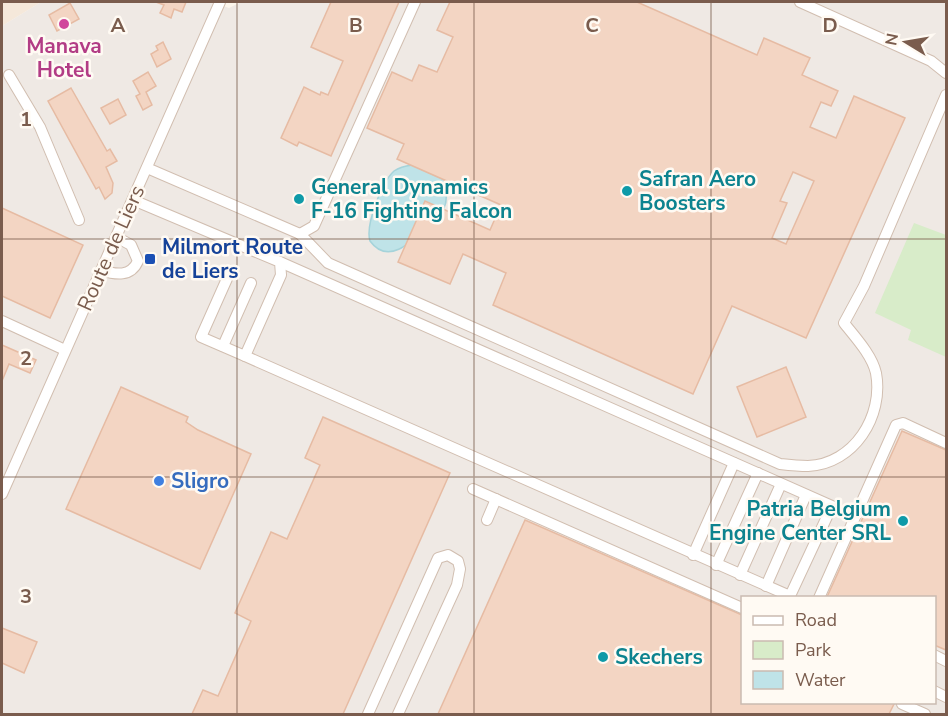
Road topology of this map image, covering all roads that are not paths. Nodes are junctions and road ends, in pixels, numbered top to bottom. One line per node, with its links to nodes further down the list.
1 (220, 2): 7 (street, Route de Liers)
2 (415, 2): 10 (street)
3 (800, 2): 4 (street)
4 (946, 73)
5 (9, 75): 9 (street)
6 (946, 95): 10 (street)
7 (147, 168): 8 (street, Route de Liers); 10 (street)
8 (133, 200): 11 (street, Route de Liers); 12 (street)
9 (80, 220)
10 (300, 234)
11 (116, 237): 13 (street, Route de Liers); 13 (street)
12 (280, 262): 19 (street); 21 (street)
13 (101, 270): 18 (street, Route de Liers)
14 (230, 272): 17 (street)
15 (251, 283): 17 (street)
16 (2, 321): 18 (street)
17 (223, 346): 19 (street)
18 (65, 350): 25 (street, Route de Liers)
19 (245, 356): 29 (street)
20 (946, 443): 33 (street)
21 (734, 462): 22 (street); 29 (street)
22 (758, 473): 23 (street); 30 (street)
23 (781, 484): 26 (street); 31 (street)
24 (473, 489): 27 (street)
25 (2, 494)
26 (806, 495): 32 (street); 32 (street)
27 (496, 499): 28 (street); 34 (street)
28 (487, 520)
29 (693, 555): 30 (street)
30 (716, 565): 31 (street)
31 (740, 575): 32 (street)
32 (766, 586)
33 (819, 596)
34 (741, 608)
35 (902, 704): 38 (street)
36 (368, 714): 37 (street)
37 (398, 714)
38 (925, 714)

